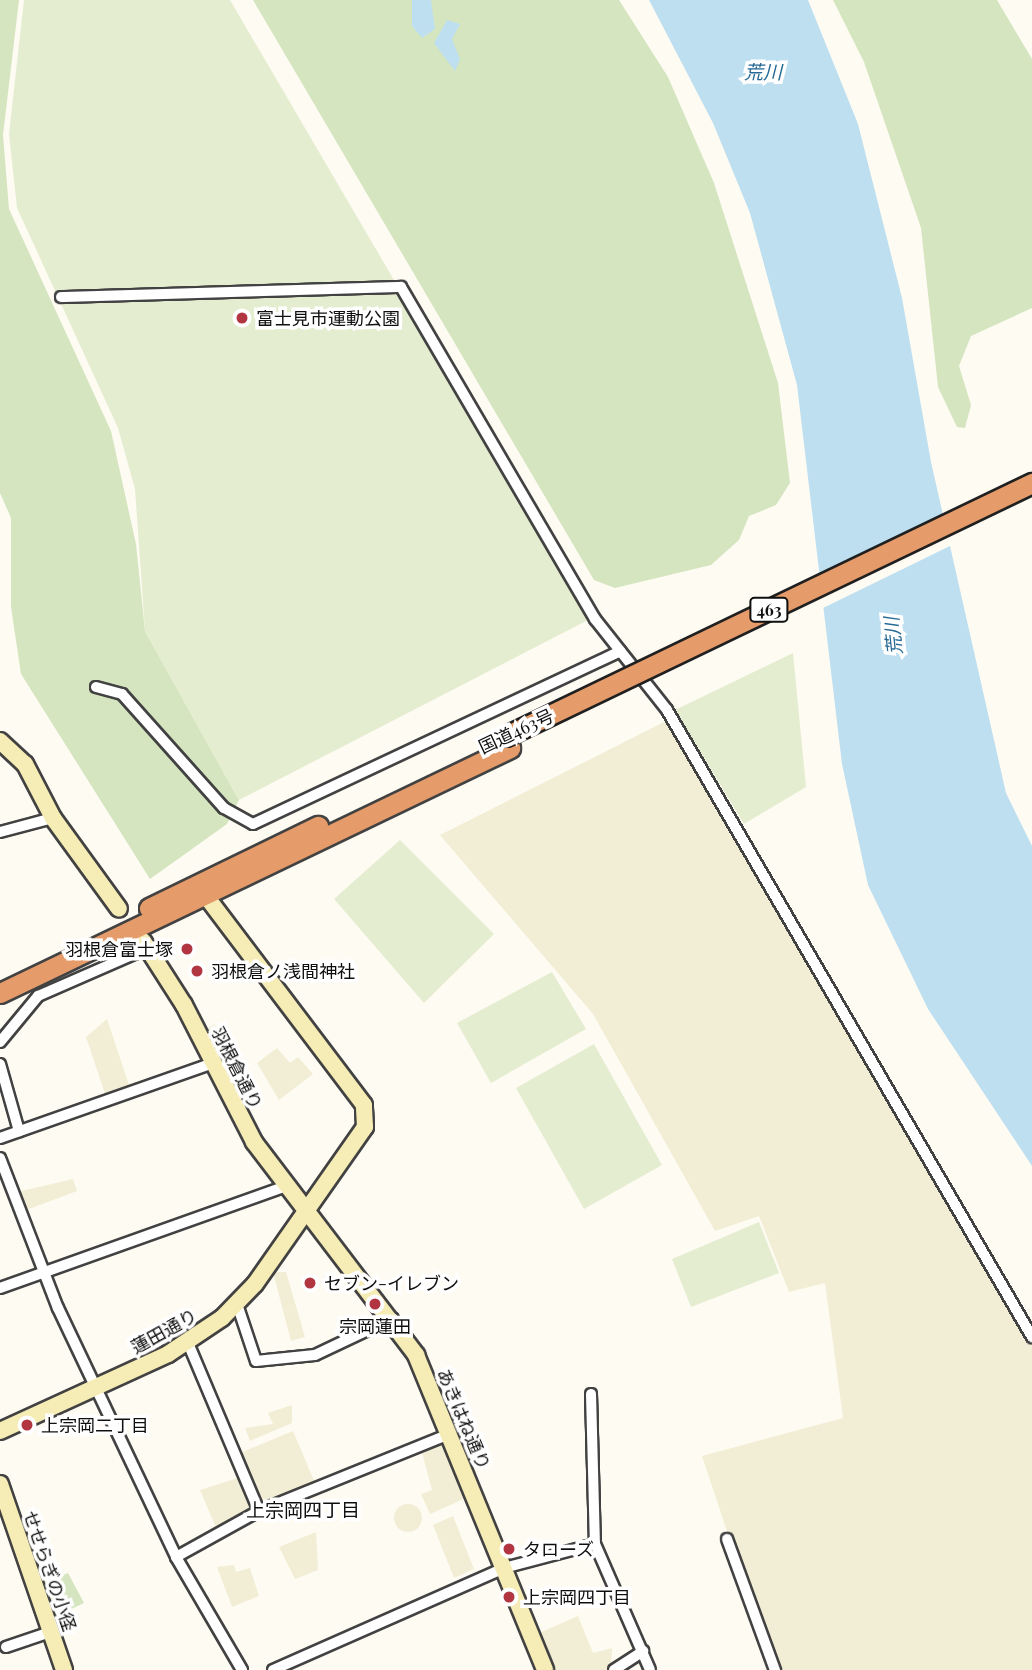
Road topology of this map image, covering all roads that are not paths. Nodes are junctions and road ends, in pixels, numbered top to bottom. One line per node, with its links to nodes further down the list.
1 (61, 297): 4 (street)
2 (1032, 483): 7 (highway, 国道463号 / 463, bridge)
3 (1032, 498): 7 (highway, 国道463号 / 463)
4 (620, 651): 5 (street); 27 (street)
5 (96, 687)
6 (0, 741): 8 (street)
7 (508, 742): 10 (highway, 国道463号 / 463)
8 (54, 818): 9 (street); 11 (street)
9 (0, 832)
10 (201, 890): 13 (highway, 国道463号 / 463); 14 (highway, 国道463号 / 463); 22 (street, 蓮田通り)
11 (119, 909)
12 (145, 944): 15 (street); 17 (street, 羽根倉通り)
13 (0, 979)
14 (0, 993)
15 (0, 1042)
16 (0, 1064): 18 (street)
17 (210, 1064): 18 (street); 21 (street, 羽根倉通り)
18 (19, 1130): 19 (street)
19 (0, 1138)
20 (0, 1158): 23 (street)
21 (286, 1186): 22 (street, 羽根倉通り); 23 (street)
22 (302, 1209): 25 (street, 蓮田通り); 26 (street, あきはね通り)
23 (44, 1273): 24 (street); 29 (street)
24 (0, 1288)
25 (237, 1304): 26 (street); 28 (street, 蓮田通り)
26 (393, 1318): 32 (street, あきはね通り)
27 (1032, 1337)
28 (188, 1343): 29 (street, 蓮田通り); 34 (street)
29 (97, 1387): 31 (street, 蓮田通り); 37 (street)
30 (591, 1394): 36 (street)
31 (0, 1431)
32 (450, 1434): 34 (street); 38 (street, あきはね通り)
33 (0, 1484): 39 (street, せせらぎの小径)
34 (259, 1511): 37 (street)
35 (727, 1539): 48 (street)
36 (595, 1544): 38 (street); 41 (street)
37 (176, 1557): 43 (street)
38 (504, 1568): 44 (street); 45 (street, あきはね通り)
39 (50, 1632): 40 (street); 42 (street, せせらぎの小径)
40 (6, 1647)
41 (643, 1651): 46 (street); 47 (street)
42 (64, 1670)
43 (242, 1670)
44 (273, 1670)
45 (545, 1670)
46 (614, 1670)
47 (650, 1670)
48 (775, 1670)

